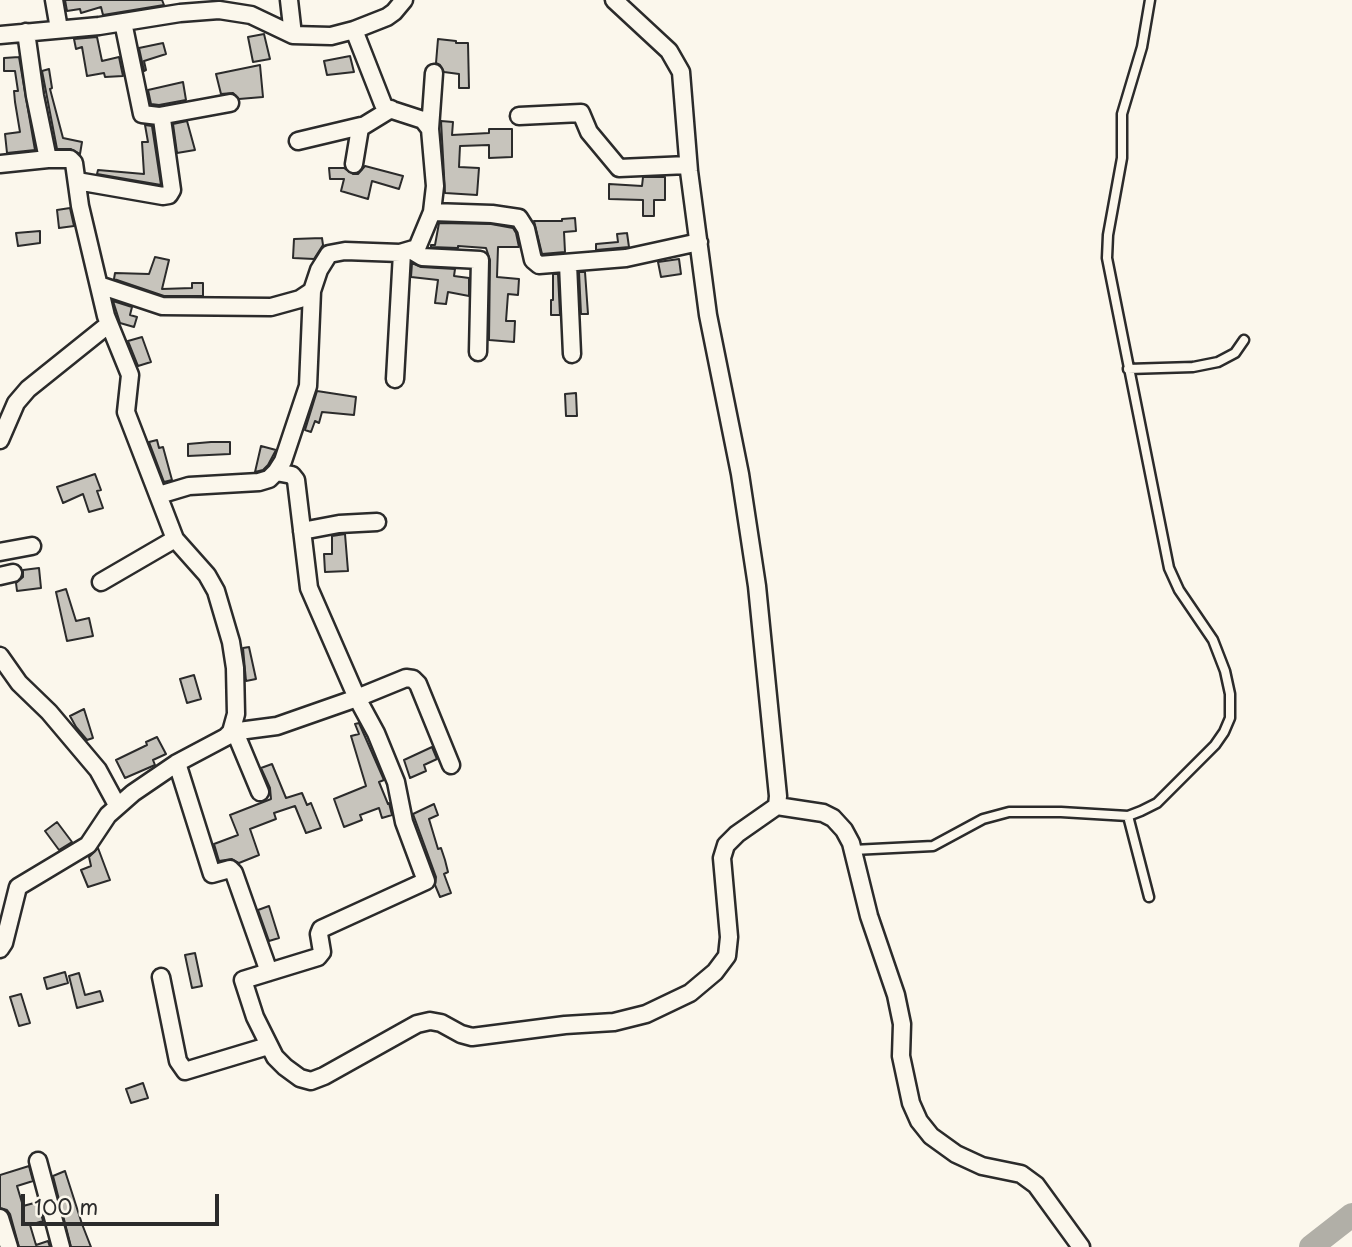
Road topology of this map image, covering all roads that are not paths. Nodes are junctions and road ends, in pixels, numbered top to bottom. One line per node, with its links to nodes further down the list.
1 (54, 0): 9 (street)
2 (289, 0): 13 (street)
3 (404, 0): 10 (street)
4 (614, 0): 25 (street)
5 (1150, 0): 37 (lane)
6 (218, 5): 7 (street); 8 (street)
7 (250, 7): 13 (street)
8 (122, 22): 9 (street); 17 (street)
9 (59, 29): 11 (street)
10 (354, 30): 13 (street); 16 (street)
11 (26, 32): 12 (street); 22 (street)
12 (0, 34)
13 (293, 35)
14 (434, 74): 20 (street)
15 (230, 103): 17 (street)
16 (391, 110): 19 (street); 20 (street)
17 (159, 116): 26 (street)
18 (519, 116): 25 (street)
19 (361, 126): 21 (street); 24 (street)
20 (430, 129): 27 (street)
21 (298, 141)
22 (48, 159): 23 (street); 26 (street)
23 (0, 164)
24 (354, 164)
25 (688, 166): 28 (street)
26 (77, 181): 31 (street)
27 (432, 212): 29 (street); 30 (street)
28 (699, 242): 30 (street); 55 (street)
29 (407, 252): 32 (street); 35 (street); 38 (street)
30 (568, 264): 36 (street)
31 (99, 285): 32 (street); 33 (street)
32 (312, 291): 40 (street)
33 (109, 324): 39 (street); 41 (street)
34 (1244, 340): 37 (lane)
35 (478, 352)
36 (572, 355)
37 (1128, 369): 56 (lane)
38 (396, 379)
39 (0, 440)
40 (276, 472): 41 (street); 43 (street)
41 (159, 495): 44 (street)
42 (377, 522): 43 (street)
43 (302, 531): 49 (street)
44 (175, 539): 47 (street); 50 (street)
45 (32, 546): 46 (street)
46 (0, 552)
47 (102, 582)
48 (0, 656): 54 (street)
49 (357, 698): 50 (street); 52 (street); 60 (street)
50 (233, 732): 51 (street); 53 (street)
51 (177, 763): 54 (street); 60 (street)
52 (451, 765)
53 (260, 792)
54 (117, 805): 59 (street)
55 (777, 806): 57 (street); 62 (street)
56 (1128, 816): 57 (lane); 58 (lane)
57 (853, 850): 67 (street)
58 (1149, 897)
59 (0, 949)
60 (269, 972): 62 (street)
61 (160, 977): 62 (street)
62 (268, 1046)
63 (38, 1161): 66 (street)
64 (0, 1218): 65 (street)
65 (9, 1247)
66 (61, 1247)
67 (1081, 1247)

